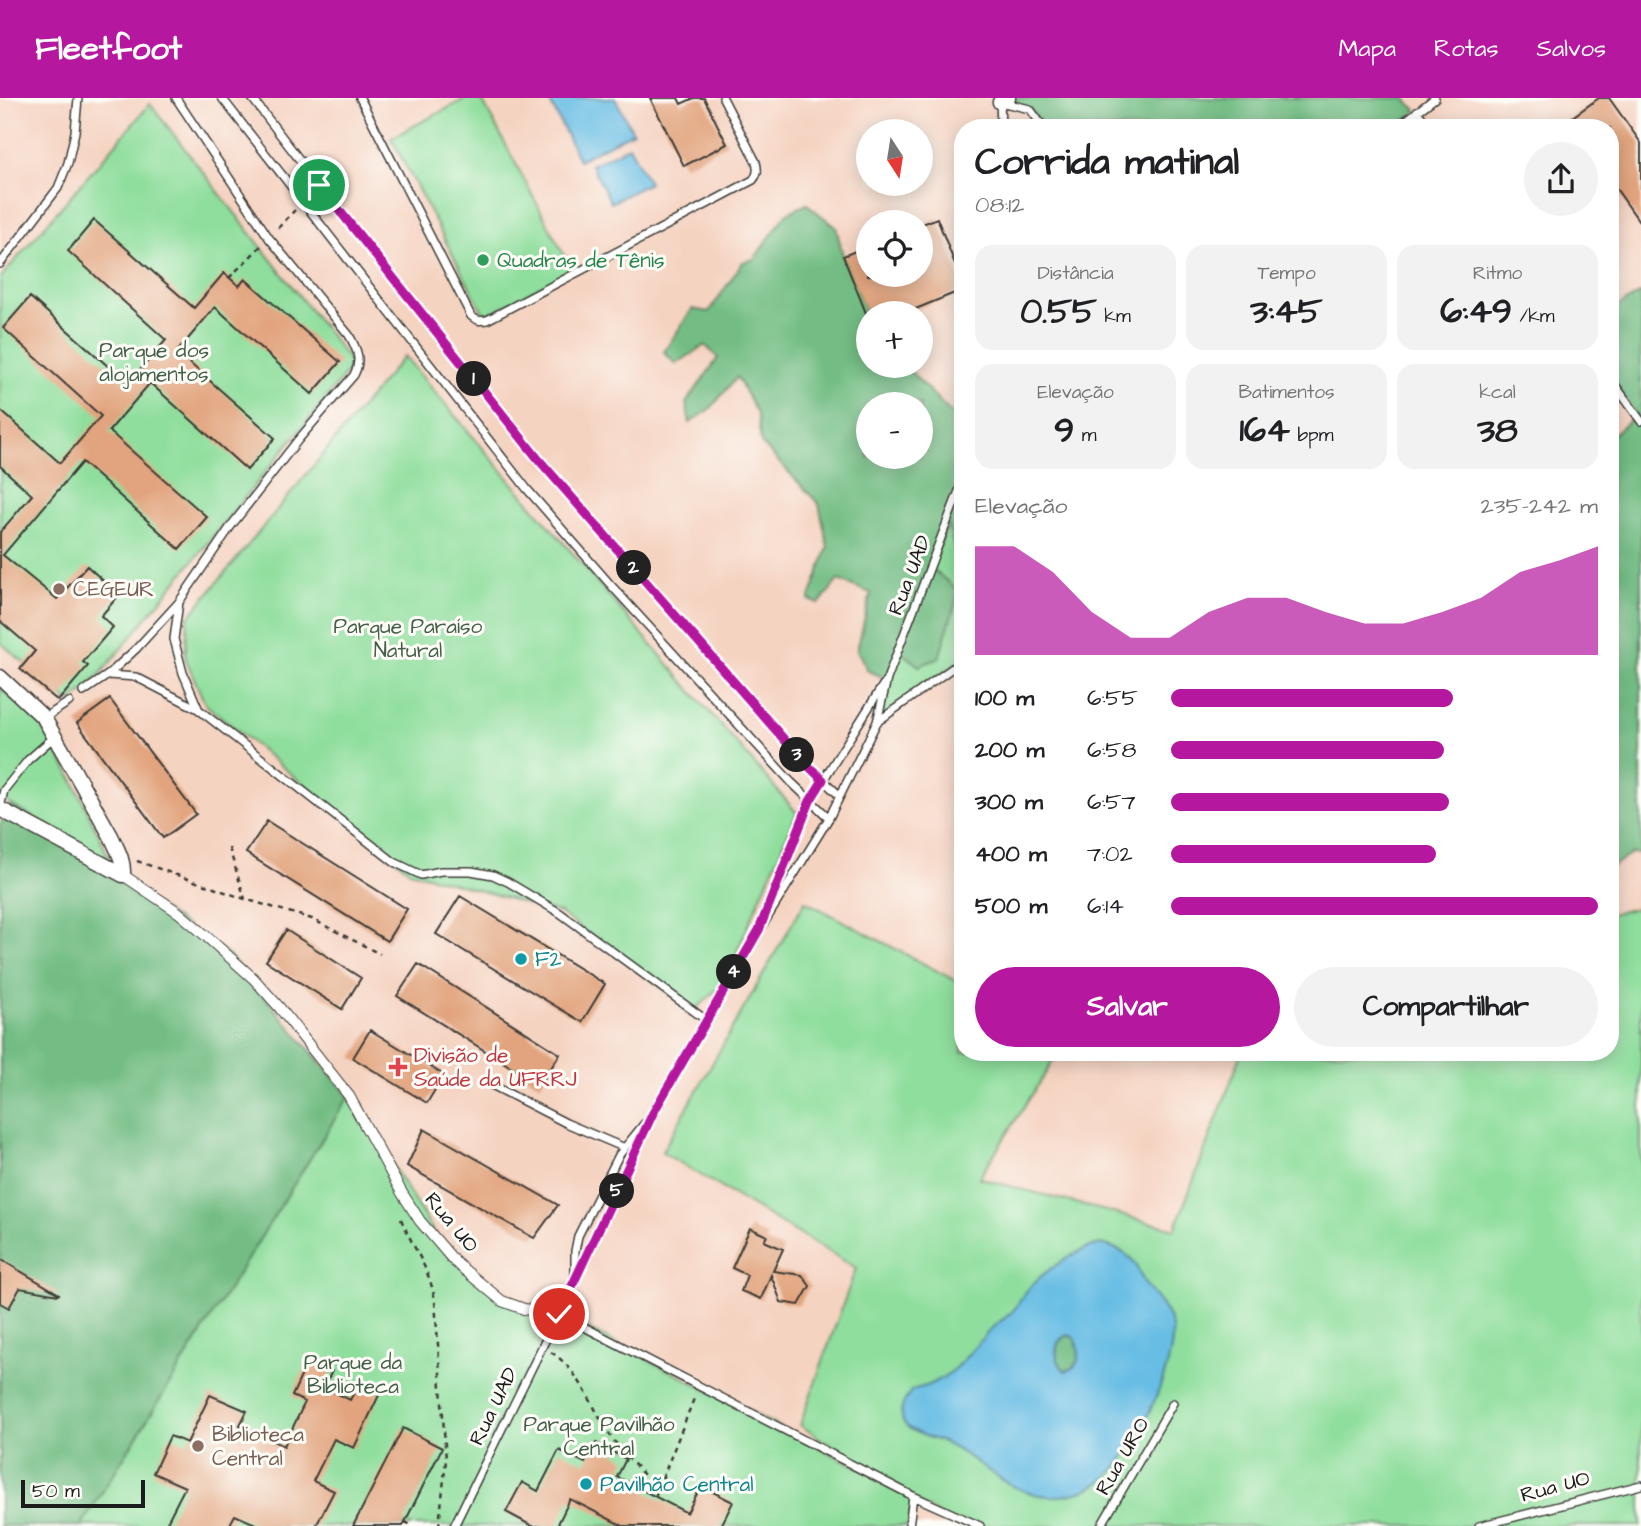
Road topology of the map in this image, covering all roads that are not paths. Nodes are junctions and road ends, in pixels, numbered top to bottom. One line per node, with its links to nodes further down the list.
1 (78, 98): 14 (lane)
2 (176, 98): 18 (lane)
3 (222, 98): 31 (lane)
4 (252, 98): 29 (lane)
5 (360, 98): 6 (lane)
6 (723, 98)
7 (1435, 98): 9 (lane)
8 (1003, 99): 10 (lane); 11 (lane)
9 (1417, 111): 12 (lane); 13 (lane)
10 (1002, 119)
11 (1037, 119)
12 (1407, 119)
13 (1423, 119)
14 (0, 264)
15 (1619, 390): 16 (lane)
16 (1641, 421)
17 (954, 504): 22 (lane, Rua UAD)
18 (179, 601): 20 (lane); 25 (lane)
19 (954, 667): 27 (lane)
20 (108, 675): 23 (lane); 25 (lane)
21 (0, 677): 26 (street)
22 (887, 679): 27 (lane, Rua UAD); 29 (lane, Rua UAD)
23 (83, 692)
24 (69, 702): 26 (lane)
25 (198, 709): 36 (lane)
26 (44, 718): 28 (street)
27 (877, 722): 30 (lane, Rua UAD)
28 (54, 737): 32 (lane); 34 (street)
29 (823, 780): 30 (lane); 31 (lane, Rua UAD)
30 (840, 796): 33 (lane, Rua UAD)
31 (810, 801): 33 (lane); 35 (lane, Rua UAD)
32 (0, 808): 34 (street, Rua UO)
33 (828, 818): 35 (lane, Rua UAD)
34 (123, 875): 41 (street, Rua UO)
35 (759, 930): 36 (lane, Rua UAD)
36 (706, 1020): 38 (lane, Rua UAD)
37 (486, 1082): 39 (lane)
38 (653, 1113): 39 (lane); 40 (lane, Rua UAD)
39 (625, 1148): 40 (lane)
40 (575, 1280): 41 (lane, Rua UAD)
41 (559, 1314): 44 (lane, Rua UO); 45 (lane, Rua UAD)
42 (1173, 1403): 48 (lane, Rua URO)
43 (1641, 1485): 49 (lane, Rua UO)
44 (914, 1496): 46 (lane); 47 (lane, Rua UO)
45 (454, 1526)
46 (909, 1526)
47 (980, 1526)
48 (1101, 1526)
49 (1479, 1526)

